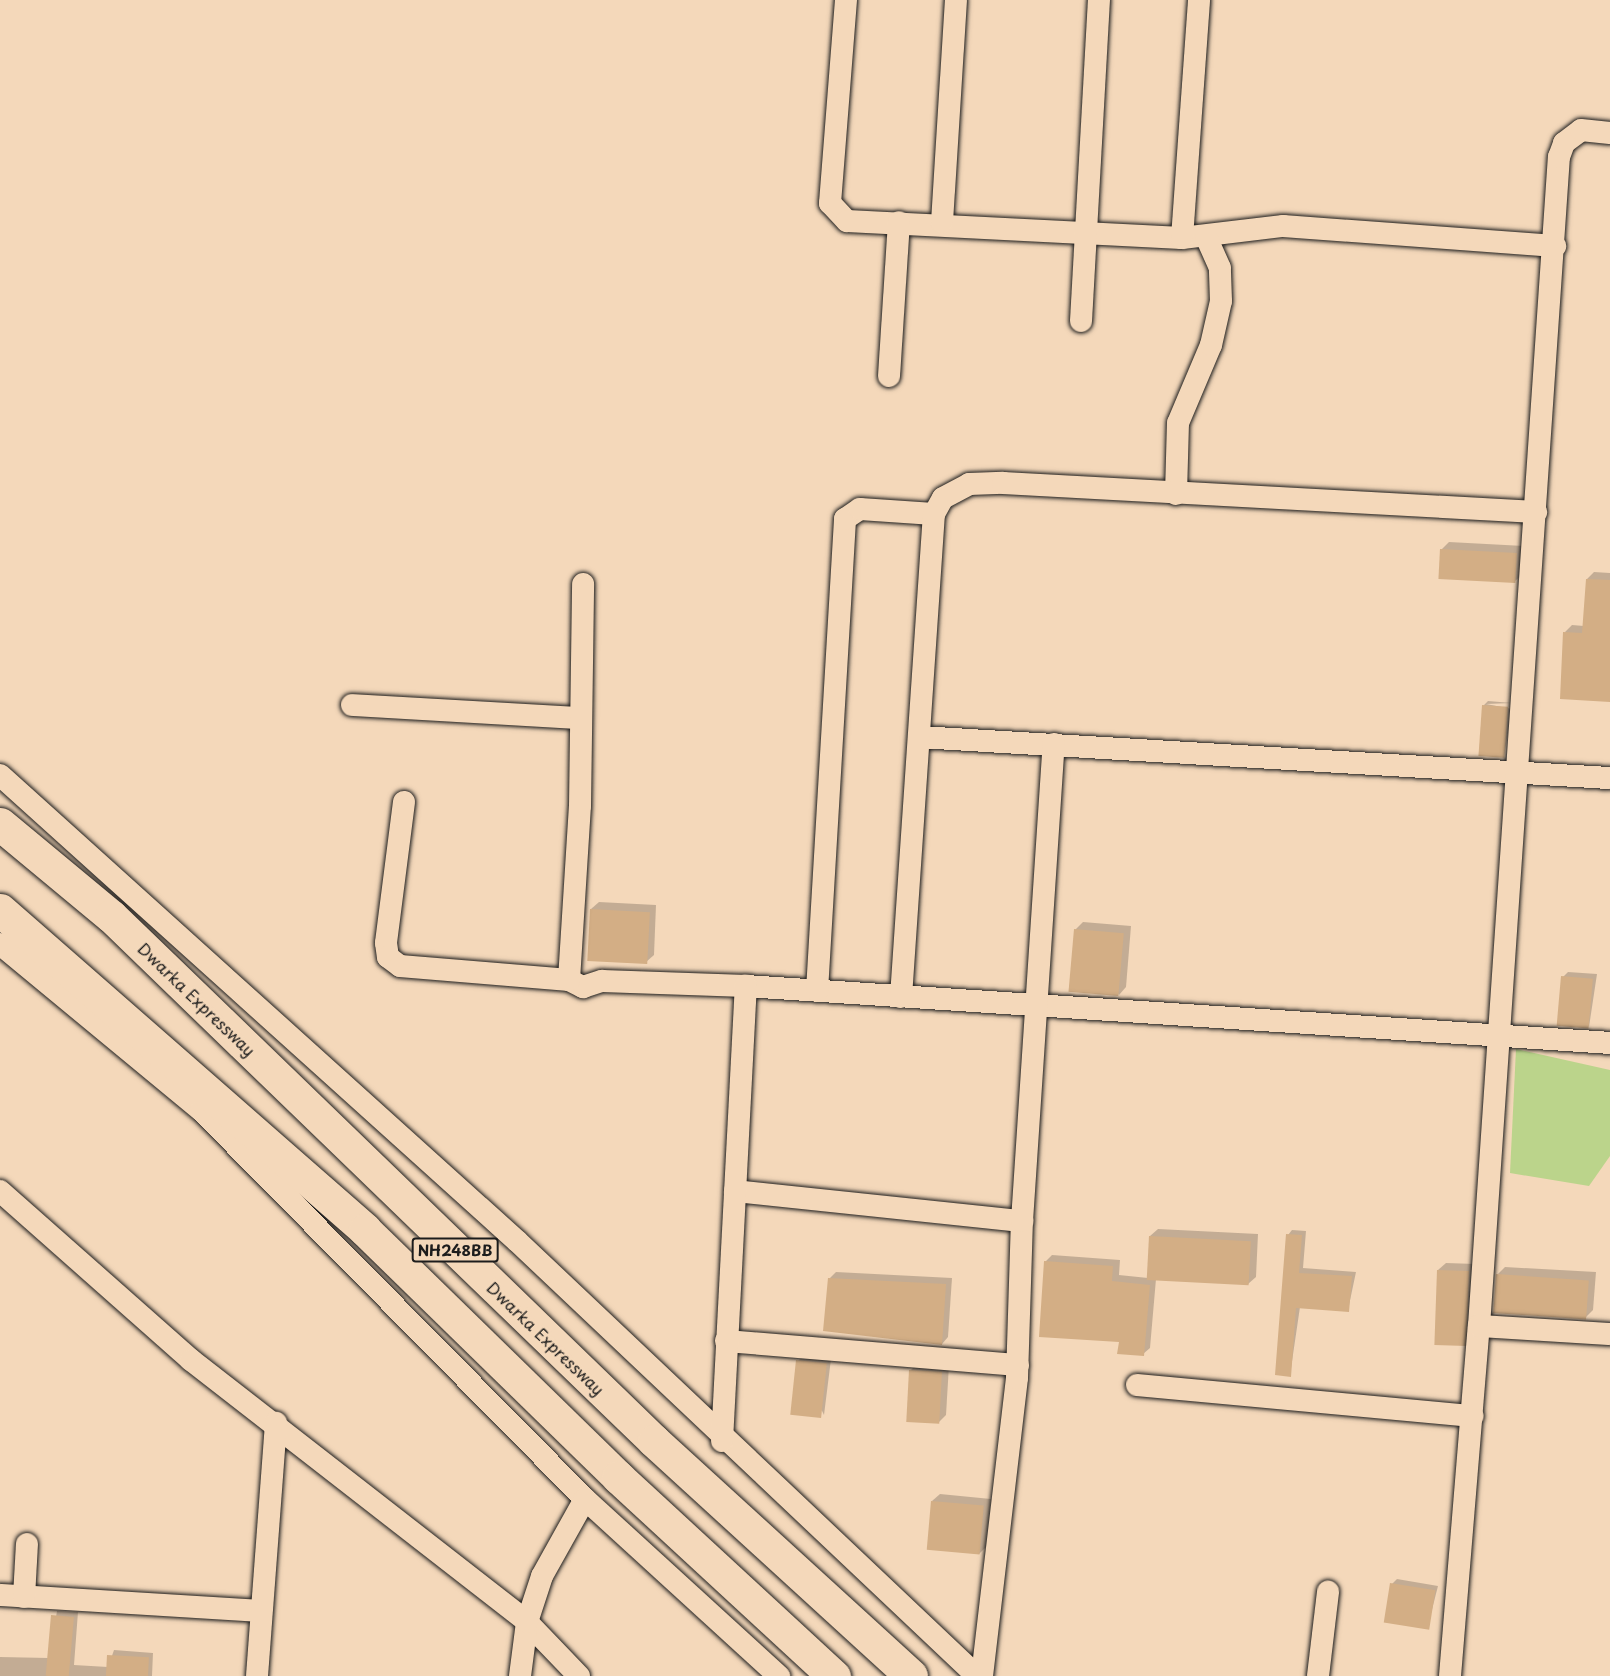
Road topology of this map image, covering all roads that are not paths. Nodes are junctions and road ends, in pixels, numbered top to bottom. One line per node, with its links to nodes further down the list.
1 (846, 0): 6 (street)
2 (956, 0): 7 (street)
3 (1099, 0): 8 (street)
4 (1199, 0): 10 (street)
5 (1610, 133): 11 (street)
6 (900, 222): 7 (street); 13 (street)
7 (942, 222): 8 (street)
8 (1086, 231): 10 (street); 12 (street)
9 (1206, 237): 10 (street); 11 (street); 14 (street)
10 (1182, 238)
11 (1555, 246): 15 (street)
12 (1081, 321)
13 (889, 376)
14 (1176, 494): 15 (street); 16 (street)
15 (1536, 512): 22 (street)
16 (934, 514): 20 (street); 31 (street)
17 (584, 584): 19 (street)
18 (352, 705): 19 (street)
19 (580, 718): 29 (street)
20 (920, 737): 21 (street); 32 (street)
21 (1054, 744): 22 (street); 33 (street)
22 (1520, 774): 24 (street); 34 (street)
23 (0, 776): 46 (street)
24 (1610, 778)
25 (404, 802): 29 (street)
26 (0, 824): 59 (highway, Dwarka Expressway / NH248BB)
27 (0, 910): 58 (highway, NH248BB)
28 (0, 944): 47 (street)
29 (569, 980): 30 (street)
30 (747, 986): 31 (street); 37 (street)
31 (817, 991): 32 (street)
32 (901, 997): 33 (street)
33 (1038, 1007): 34 (street); 38 (street)
34 (1496, 1035): 35 (street); 39 (street)
35 (1610, 1043)
36 (0, 1191): 45 (street)
37 (735, 1191): 38 (street); 41 (street)
38 (1022, 1221): 42 (street)
39 (1479, 1326): 40 (street); 44 (street)
40 (1610, 1334)
41 (726, 1341): 42 (street); 46 (street)
42 (1018, 1365): 61 (street)
43 (1137, 1385): 44 (street)
44 (1473, 1416): 63 (street)
45 (276, 1423): 52 (street); 53 (street)
46 (722, 1441): 60 (street)
47 (585, 1499): 53 (street); 57 (street)
48 (27, 1544): 51 (street)
49 (1328, 1592): 62 (street)
50 (0, 1595): 51 (street)
51 (24, 1597): 52 (street)
52 (259, 1611): 54 (street)
53 (527, 1622): 55 (street); 56 (street)
54 (257, 1676)
55 (520, 1676)
56 (579, 1676)
57 (779, 1676)
58 (834, 1676)
59 (911, 1676)
60 (977, 1676)
61 (982, 1676)
62 (1318, 1676)
63 (1450, 1676)

